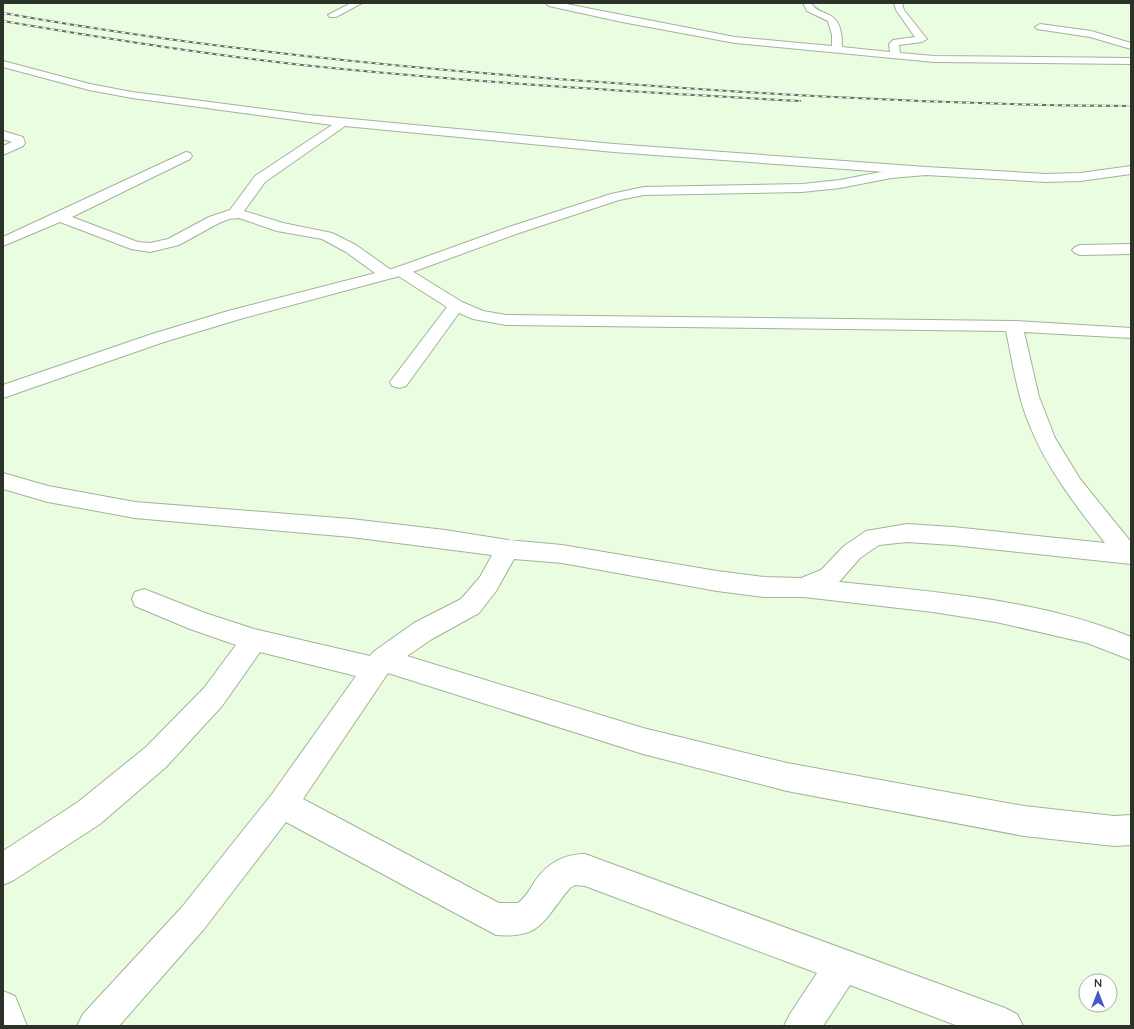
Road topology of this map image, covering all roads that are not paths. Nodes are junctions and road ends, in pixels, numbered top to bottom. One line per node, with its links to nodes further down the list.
1 (358, 3): 5 (street)
2 (549, 3): 8 (street)
3 (807, 3): 8 (street)
4 (898, 3): 9 (street)
5 (333, 16)
6 (1040, 27): 7 (street)
7 (1131, 46)
8 (836, 49): 9 (street)
9 (896, 56): 10 (street)
10 (1131, 61)
11 (3, 64): 12 (street)
12 (342, 123): 17 (street); 18 (street)
13 (3, 135): 14 (street)
14 (3, 151)
15 (186, 156): 19 (street)
16 (1131, 170): 17 (street)
17 (926, 171): 23 (street)
18 (235, 214): 19 (street); 23 (street)
19 (60, 217): 20 (street)
20 (3, 242)
21 (1080, 250): 22 (street)
22 (1131, 250)
23 (395, 273): 24 (street); 28 (street)
24 (456, 306): 25 (street); 27 (street)
25 (1014, 326): 26 (street); 31 (street)
26 (1131, 333)
27 (399, 382)
28 (3, 392)
29 (3, 482): 30 (street)
30 (508, 549): 32 (street); 36 (street)
31 (1130, 555): 32 (street)
32 (802, 588): 35 (street)
33 (144, 598): 34 (street)
34 (254, 640): 36 (street); 39 (street)
35 (1131, 649)
36 (379, 665): 37 (street); 38 (street)
37 (282, 804): 40 (street); 43 (street)
38 (1131, 830)
39 (3, 869)
40 (843, 966): 44 (street); 45 (street)
41 (3, 1008): 42 (street)
42 (9, 1026)
43 (95, 1026)
44 (802, 1026)
45 (1005, 1026)

